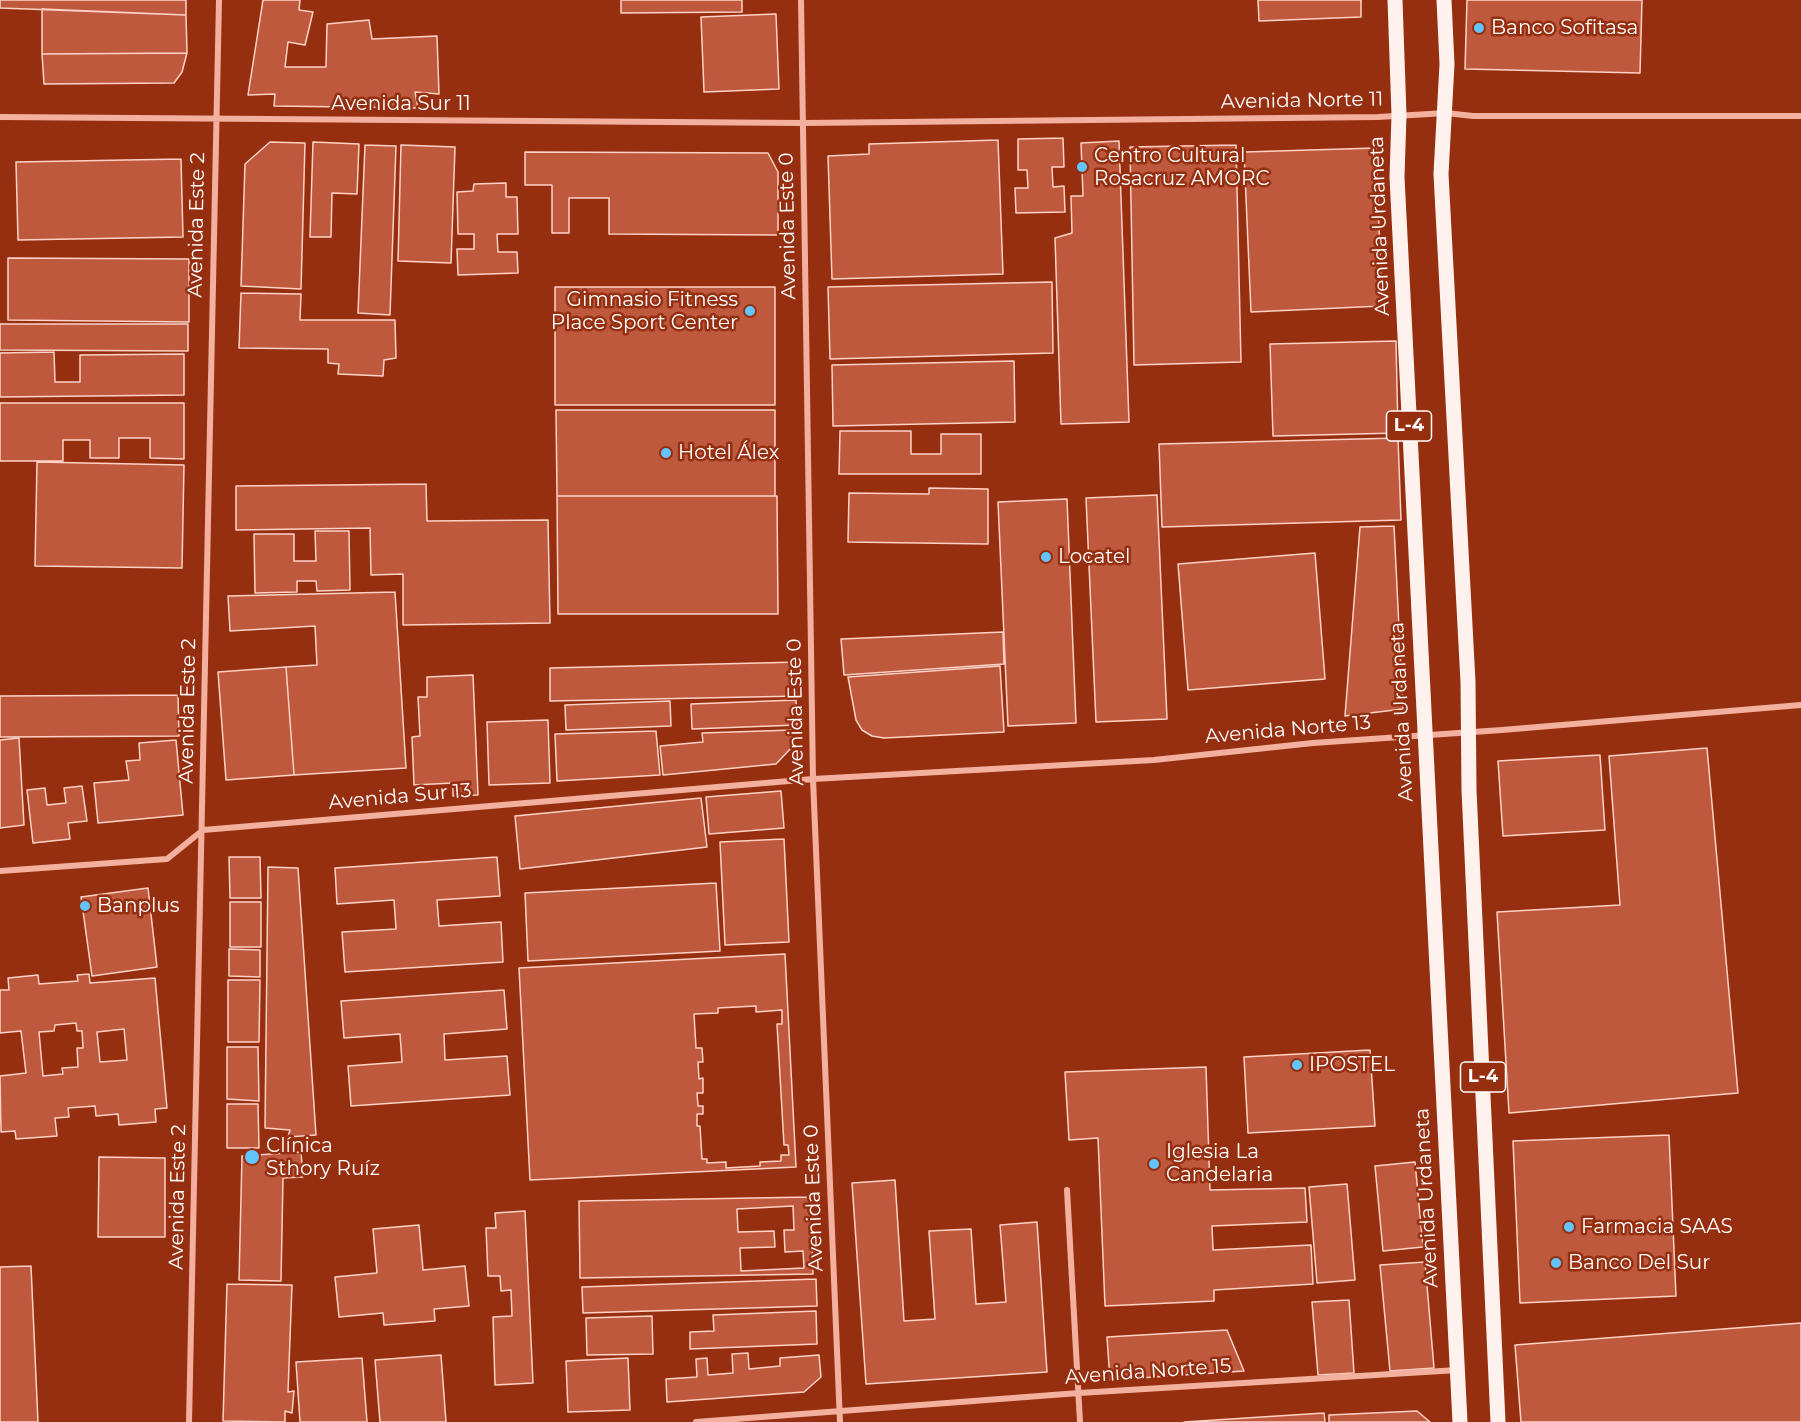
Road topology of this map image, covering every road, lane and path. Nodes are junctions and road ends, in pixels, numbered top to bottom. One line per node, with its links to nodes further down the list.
1 (219, 0): 9 (street, Avenida Este 2)
2 (801, 0): 10 (street, Avenida Este 0)
3 (1395, 0): 6 (main road, Avenida Urdaneta / L-4)
4 (1444, 0): 5 (main road, L-4)
5 (1446, 113): 6 (street, Avenida Norte 11); 7 (street, Avenida Norte 11); 12 (main road, L-4)
6 (1399, 116): 10 (street, Avenida Norte 11); 13 (main road, Avenida Urdaneta / L-4)
7 (1801, 116)
8 (0, 117): 9 (street, Avenida Sur 11)
9 (216, 119): 10 (street, Avenida Sur 11); 15 (street, Avenida Este 2)
10 (803, 123): 14 (street, Avenida Este 0)
11 (1801, 705): 12 (street, Avenida Norte 13)
12 (1469, 732): 13 (street, Avenida Norte 13); 26 (main road, L-4)
13 (1424, 736): 14 (street, Avenida Norte 13); 18 (main road, Avenida Urdaneta / L-4)
14 (813, 779): 15 (street, Avenida Sur 13); 20 (street, Avenida Este 0)
15 (203, 830): 16 (street); 21 (street, Avenida Este 2)
16 (0, 871)
17 (1067, 1190): 19 (street)
18 (1459, 1370): 19 (street, Avenida Norte 15); 25 (main road, Avenida Urdaneta / L-4)
19 (1079, 1393): 20 (street, Avenida Norte 15); 24 (street)
20 (840, 1410): 22 (street, Avenida Norte 15); 23 (street, Avenida Este 0)
21 (189, 1422)
22 (696, 1422)
23 (840, 1422)
24 (1080, 1422)
25 (1460, 1422)
26 (1498, 1422)

